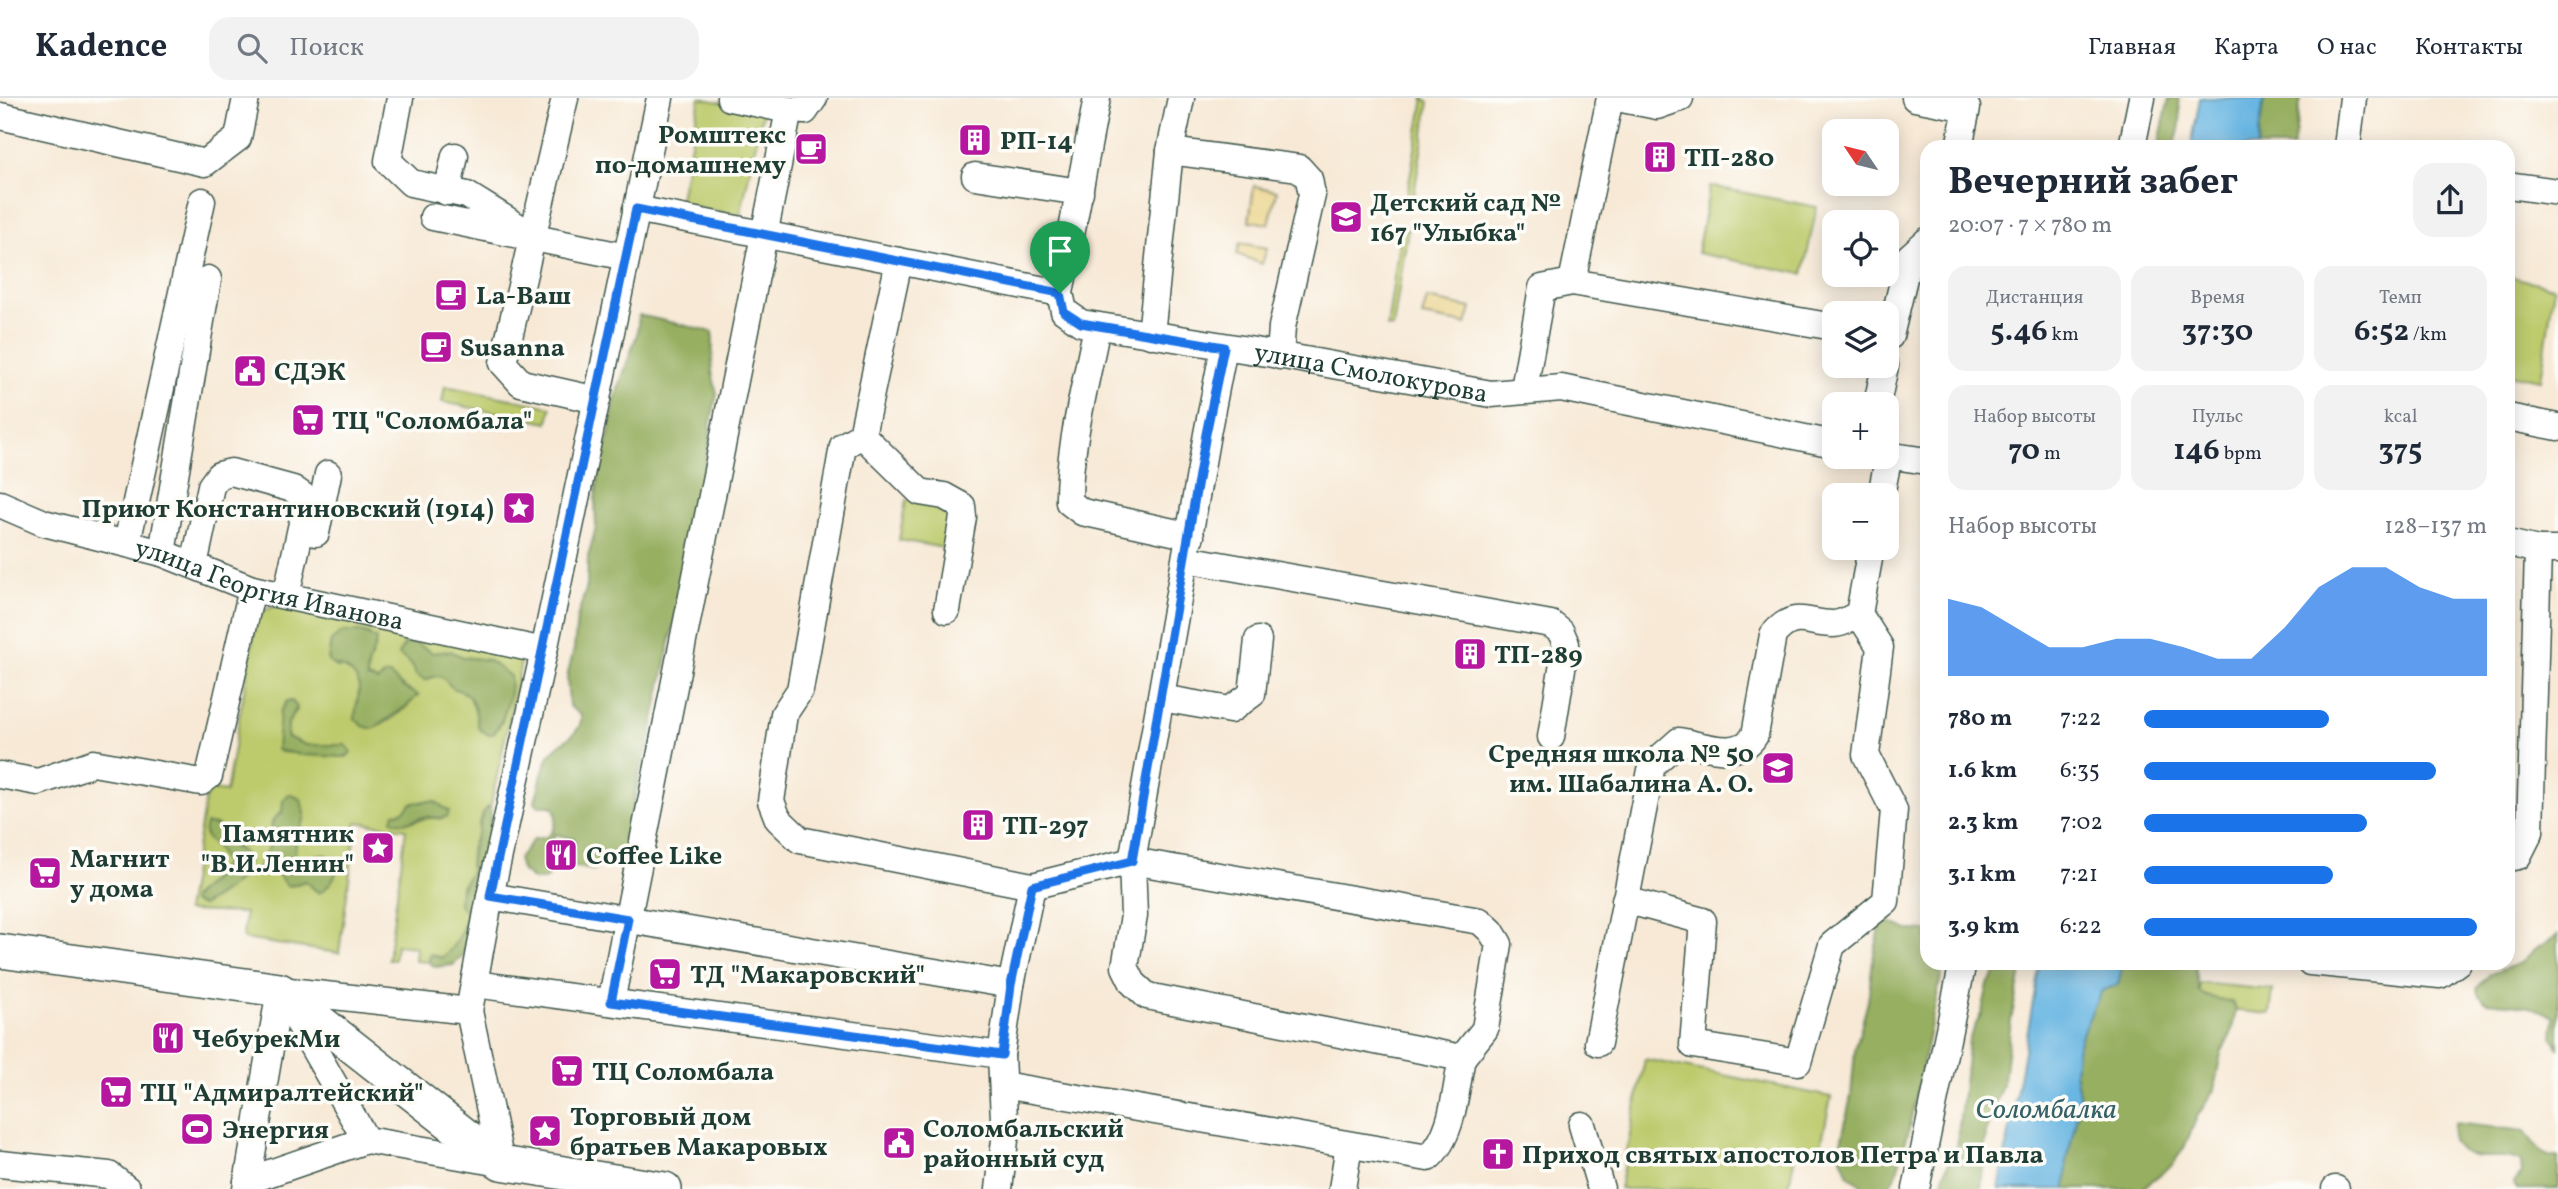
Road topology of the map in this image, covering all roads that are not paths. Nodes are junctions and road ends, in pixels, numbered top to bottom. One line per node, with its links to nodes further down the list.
1 (246, 98): 16 (street)
2 (400, 98): 24 (street)
3 (565, 98): 31 (street)
4 (660, 98): 28 (street)
5 (730, 98): 15 (street)
6 (814, 98): 15 (street)
7 (1097, 98): 25 (street)
8 (1181, 98): 20 (street)
9 (1610, 98): 36 (street)
10 (1618, 98): 11 (street)
11 (1680, 98)
12 (1915, 98): 17 (street)
13 (2142, 98): 18 (street)
14 (2353, 98): 19 (street)
15 (789, 110): 30 (street)
16 (0, 116)
17 (1960, 140)
18 (2133, 140)
19 (2348, 140)
20 (1170, 150): 41 (street); 43 (street)
21 (456, 156): 24 (street)
22 (975, 176): 25 (street)
23 (2515, 186): 26 (street)
24 (447, 192): 31 (street)
25 (1080, 192): 37 (street)
26 (2558, 192)
27 (202, 201): 54 (street)
28 (636, 209): 30 (street); 33 (street)
29 (433, 218): 31 (street)
30 (764, 234): 34 (street); 75 (street)
31 (533, 236): 33 (street); 45 (street)
32 (1920, 247): 38 (street)
33 (626, 257): 45 (street)
34 (899, 261): 37 (street); 48 (street)
35 (208, 279): 58 (street)
36 (1572, 282): 39 (street); 44 (street)
37 (1060, 293): 40 (street, улица Смолокурова)
38 (1898, 301)
39 (1822, 325)
40 (1097, 326): 41 (street, улица Смолокурова); 56 (street)
41 (1152, 335): 42 (street, улица Смолокурова)
42 (1224, 347): 43 (street, улица Смолокурова); 56 (street)
43 (1280, 356): 44 (street, улица Смолокурова)
44 (1524, 389): 49 (street, улица Смолокурова)
45 (597, 400): 66 (street)
46 (2515, 418): 47 (street)
47 (2558, 427)
48 (862, 435): 63 (street); 72 (street)
49 (1822, 442)
50 (1899, 457): 51 (street)
51 (1920, 460)
52 (328, 474): 62 (street)
53 (0, 504): 54 (street, улица Георгия Иванова)
54 (127, 543): 58 (street, улица Георгия Иванова)
55 (2515, 544): 57 (street)
56 (1188, 548): 67 (street); 68 (street)
57 (2548, 550): 70 (street)
58 (162, 553): 60 (street, улица Георгия Иванова)
59 (1869, 560): 64 (street)
60 (194, 565): 61 (street, улица Георгия Иванова); 62 (street)
61 (252, 589): 62 (street, улица Георгия Иванова); 69 (street)
62 (294, 598): 66 (street, улица Георгия Иванова)
63 (947, 610)
64 (1859, 614): 74 (street); 74 (street)
65 (1258, 639): 67 (street)
66 (544, 651): 73 (street)
67 (1161, 698): 71 (street)
68 (1551, 737)
69 (0, 775)
70 (2515, 854)
71 (1132, 861): 72 (street); 87 (street); 87 (street)
72 (1032, 886): 81 (street)
73 (490, 896): 75 (street); 80 (street)
74 (1626, 900): 85 (street)
75 (628, 919): 81 (street); 83 (street)
76 (0, 951): 82 (main road)
77 (1961, 970): 100 (street)
78 (2390, 970): 79 (street)
79 (2447, 970)
80 (475, 984): 83 (street); 84 (street)
81 (1011, 985): 86 (street)
82 (280, 990): 84 (street); 90 (street); 92 (main road); 94 (street)
83 (611, 1002): 86 (street)
84 (469, 1011): 92 (street)
85 (1598, 1042)
86 (1002, 1055): 88 (street)
87 (1462, 1058): 91 (street)
88 (1003, 1085): 91 (street); 97 (street)
89 (1582, 1125): 99 (street)
90 (366, 1140): 92 (street); 94 (street)
91 (1349, 1145): 98 (street)
92 (501, 1163): 96 (main road)
93 (0, 1164): 95 (street)
94 (246, 1185)
95 (127, 1189)
96 (665, 1189)
97 (999, 1189)
98 (1342, 1189)
99 (1601, 1189)
100 (1916, 1189)

